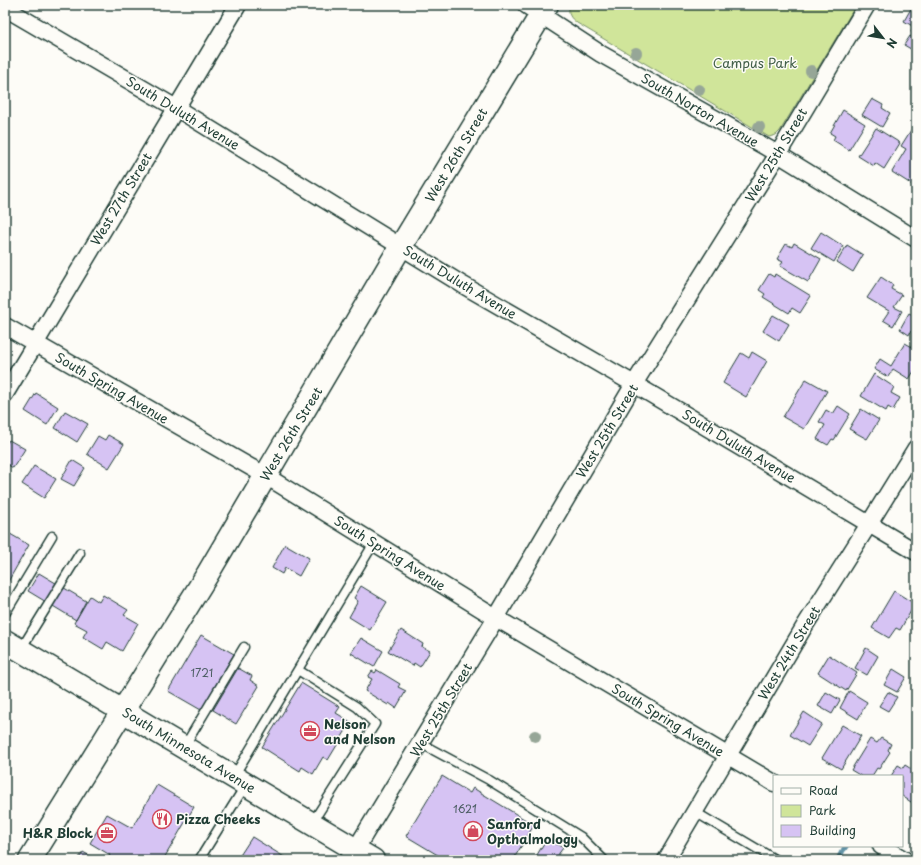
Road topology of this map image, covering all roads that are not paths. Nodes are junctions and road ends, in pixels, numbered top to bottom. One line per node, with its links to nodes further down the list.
1 (238, 5): 5 (street, West 27th Street)
2 (867, 5): 6 (street, West 25th Street)
3 (5, 8): 5 (street, South Duluth Avenue)
4 (538, 8): 6 (street, South Norton Avenue); 8 (main road, West 26th Street)
5 (176, 108): 8 (street, South Duluth Avenue); 10 (street, West 27th Street)
6 (778, 154): 7 (street, South Norton Avenue); 11 (street, West 25th Street)
7 (916, 239)
8 (401, 246): 11 (street, South Duluth Avenue); 14 (main road, West 26th Street)
9 (5, 326): 10 (street, South Spring Avenue)
10 (35, 344): 12 (street, West 27th Street); 14 (street, South Spring Avenue)
11 (634, 384): 15 (street, South Duluth Avenue); 21 (street, West 25th Street)
12 (5, 394)
13 (916, 448): 15 (street, West 24th Street)
14 (266, 476): 17 (street, South Spring Avenue); 25 (main road, West 26th Street)
15 (870, 524): 18 (street, South Duluth Avenue); 28 (street, West 24th Street)
16 (52, 536): 20 (lane)
17 (374, 543): 21 (street, South Spring Avenue); 24 (lane)
18 (916, 552)
19 (80, 553): 22 (lane)
20 (5, 614)
21 (496, 618): 26 (street, West 25th Street); 28 (street, South Spring Avenue)
22 (13, 645): 25 (main road, South Minnesota Avenue)
23 (244, 647): 27 (lane)
24 (298, 670): 29 (lane); 32 (lane)
25 (122, 710): 27 (main road, South Minnesota Avenue); 35 (main road, West 26th Street)
26 (420, 743): 34 (street, West 25th Street); 37 (lane)
27 (184, 747): 29 (main road, South Minnesota Avenue)
28 (727, 755): 30 (street, South Spring Avenue); 31 (street, West 24th Street)
29 (240, 781): 32 (main road, South Minnesota Avenue); 36 (lane)
30 (773, 782)
31 (695, 812): 38 (street, West 24th Street); 39 (lane)
32 (312, 824): 34 (main road, South Minnesota Avenue)
33 (883, 847): 40 (street)
34 (359, 857)
35 (30, 860)
36 (199, 860)
37 (604, 860)
38 (666, 860)
39 (776, 860)
40 (904, 860)

